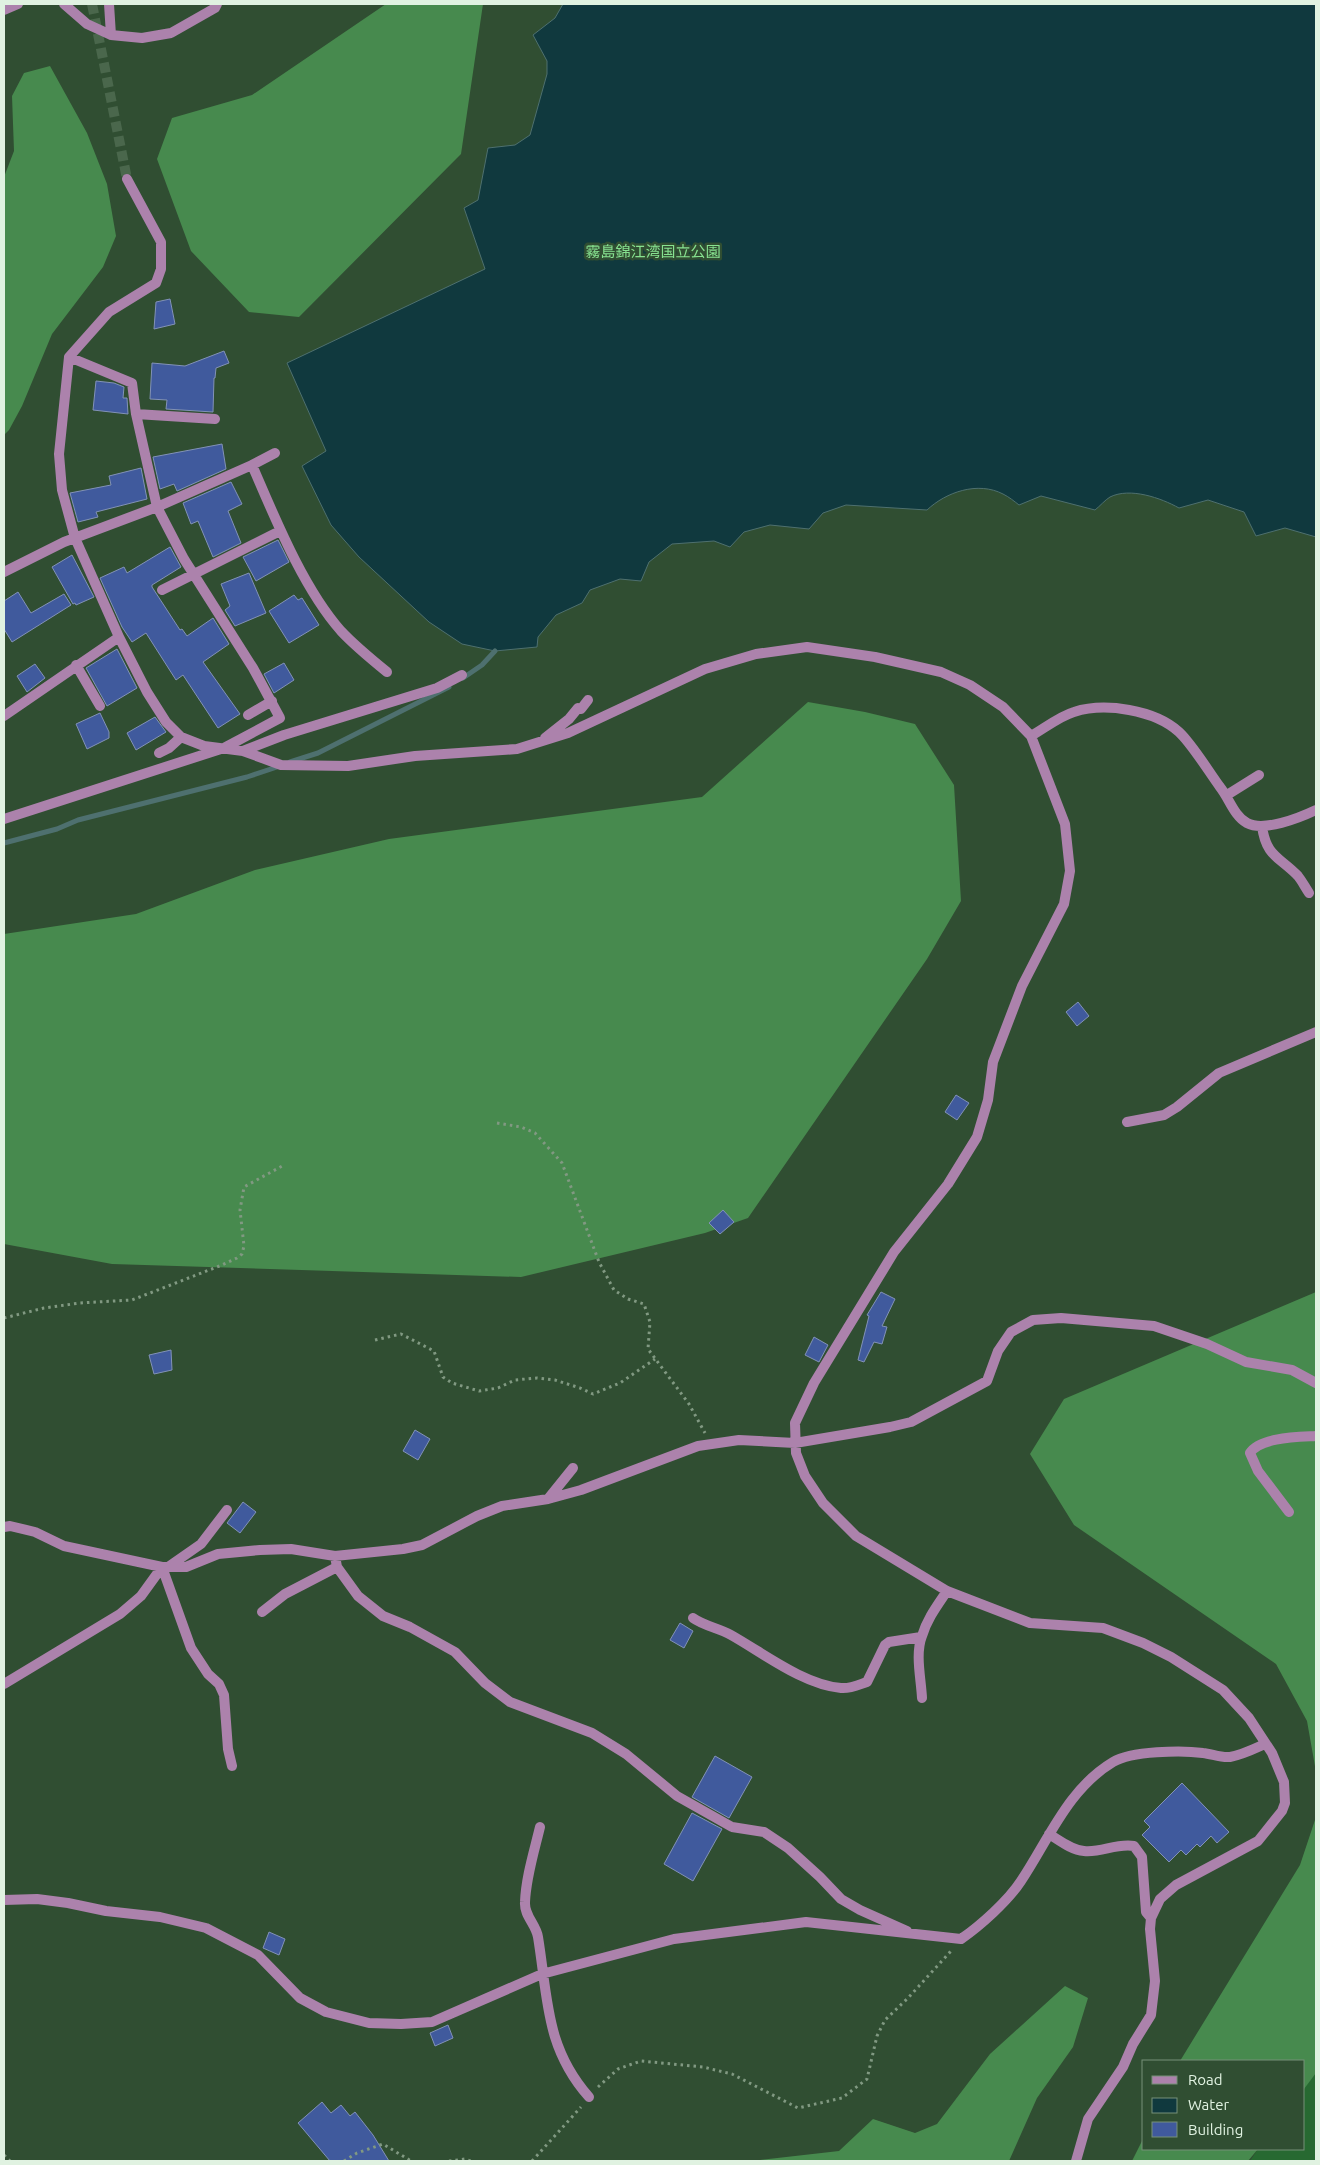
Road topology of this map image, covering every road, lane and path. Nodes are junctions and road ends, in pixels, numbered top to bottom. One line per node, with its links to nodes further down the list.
1 (18, 4): 5 (street)
2 (64, 4): 6 (street)
3 (109, 4): 6 (street)
4 (217, 4): 6 (street)
5 (4, 10)
6 (111, 36)
7 (127, 179): 8 (street)
8 (69, 357): 9 (street); 15 (street)
9 (136, 414): 10 (street); 13 (street)
10 (215, 419)
11 (275, 453): 12 (street)
12 (252, 464): 13 (street); 14 (street)
13 (157, 507): 15 (street); 17 (street)
14 (280, 531): 17 (street); 21 (street)
15 (75, 538): 16 (street); 19 (street)
16 (4, 572)
17 (194, 574): 18 (street); 24 (street)
18 (162, 590)
19 (119, 637): 20 (street); 29 (street)
20 (76, 666): 25 (street); 27 (street)
21 (387, 672)
22 (462, 676): 32 (street)
23 (588, 700): 30 (street)
24 (272, 701): 26 (street); 31 (street)
25 (100, 706)
26 (248, 715)
27 (4, 716)
28 (1031, 736): 30 (street); 35 (street); 49 (street)
29 (181, 737): 31 (street); 33 (street)
30 (541, 741): 32 (street)
31 (224, 748): 32 (street); 37 (street)
32 (243, 751)
33 (159, 754)
34 (1259, 775): 35 (street)
35 (1227, 795): 38 (street)
36 (1316, 810): 38 (street)
37 (4, 819)
38 (1262, 826): 39 (street)
39 (1309, 893)
40 (1316, 1032): 41 (street)
41 (1127, 1122)
42 (497, 1123): 46 (path)
43 (284, 1165): 44 (path)
44 (4, 1318)
45 (376, 1340): 46 (path)
46 (655, 1360): 50 (path)
47 (1316, 1383): 49 (street)
48 (1316, 1436): 54 (street)
49 (795, 1443): 50 (street); 58 (street)
50 (712, 1444): 52 (street)
51 (573, 1468): 52 (street)
52 (548, 1499): 56 (street)
53 (227, 1510): 57 (street)
54 (1289, 1512)
55 (4, 1527): 57 (street)
56 (336, 1561): 57 (street); 59 (street); 70 (street)
57 (165, 1567): 62 (street); 65 (street)
58 (947, 1592): 61 (street); 64 (street)
59 (262, 1612)
60 (692, 1618): 61 (street)
61 (921, 1637): 63 (street)
62 (4, 1684)
63 (922, 1698)
64 (1265, 1744): 67 (street); 69 (street)
65 (232, 1766)
66 (540, 1827): 72 (street)
67 (1049, 1834): 69 (street); 71 (street)
68 (4, 1900): 72 (street)
69 (1151, 1918): 81 (street)
70 (918, 1936): 71 (street); 72 (street)
71 (961, 1939): 73 (path)
72 (542, 1974): 73 (street)
73 (589, 2097): 80 (path)
74 (4, 2155): 75 (path)
75 (10, 2161)
76 (344, 2161): 77 (path)
77 (411, 2161)
78 (449, 2161): 79 (path)
79 (472, 2161)
80 (532, 2161)
81 (1076, 2161)

